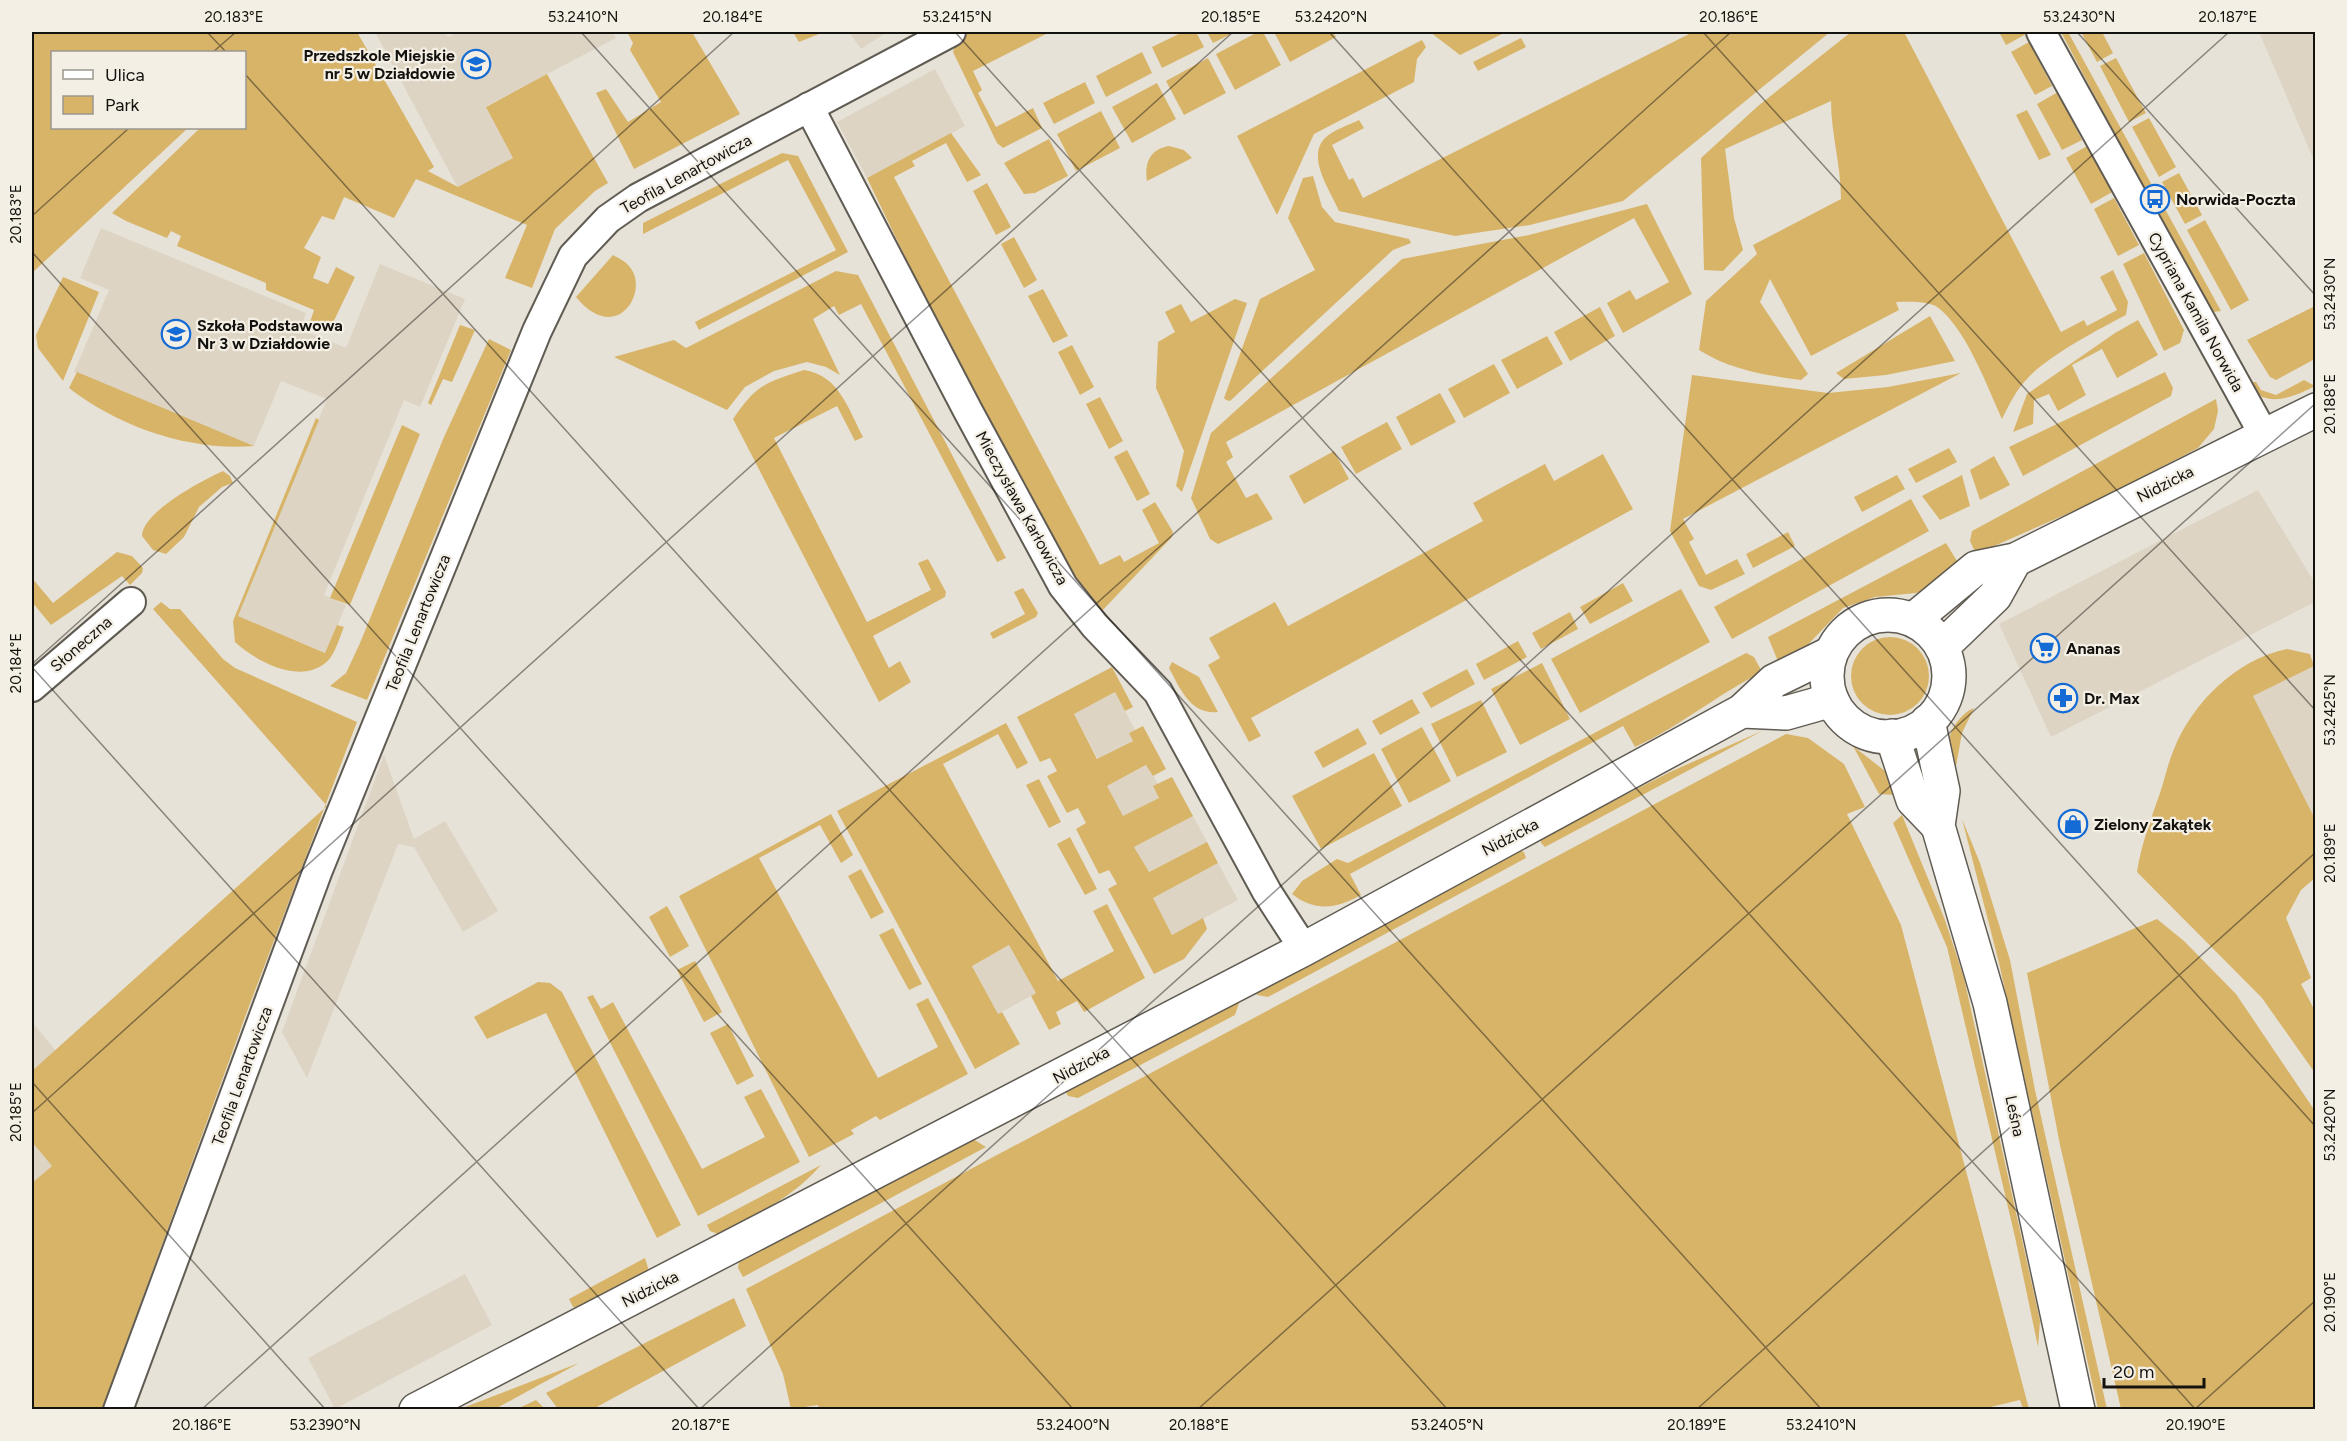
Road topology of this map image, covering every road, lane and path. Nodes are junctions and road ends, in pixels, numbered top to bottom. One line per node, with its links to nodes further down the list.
1 (2042, 32): 5 (street, Cypriana Kamila Norwida)
2 (944, 36): 3 (street, Teofila Lenartowicza)
3 (809, 107): 17 (street, Mieczysława Karłowicza); 18 (street, Teofila Lenartowicza)
4 (2316, 410): 5 (street, Nidzicka)
5 (2264, 435): 6 (street, Nidzicka)
6 (2015, 560): 8 (street, Nidzicka); 9 (street)
7 (131, 602): 11 (street, Słoneczna)
8 (1913, 620): 9 (street); 10 (street)
9 (1942, 647): 14 (street)
10 (1829, 654): 12 (street); 13 (street, Nidzicka)
11 (32, 687)
12 (1832, 700): 13 (street); 15 (street)
13 (1742, 711): 17 (street, Nidzicka)
14 (1928, 722): 15 (street); 16 (street)
15 (1892, 736): 16 (street)
16 (1938, 826): 20 (street, Leśna)
17 (1304, 949): 19 (street, Nidzicka)
18 (118, 1410)
19 (416, 1410)
20 (2078, 1410)

